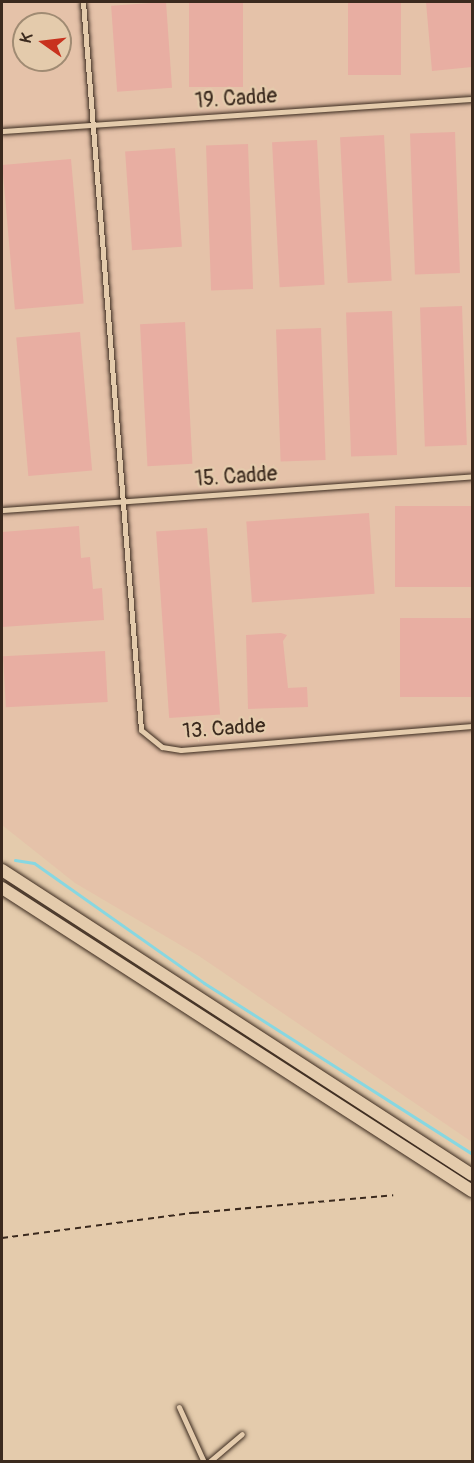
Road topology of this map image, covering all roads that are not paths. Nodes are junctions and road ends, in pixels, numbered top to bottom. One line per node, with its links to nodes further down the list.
1 (83, 2): 3 (lane, 13. Cadde)
2 (472, 99): 3 (lane, 19. Cadde)
3 (92, 125): 4 (lane, 19. Cadde); 6 (lane, 13. Cadde)
4 (2, 132)
5 (472, 476): 6 (lane, 15. Cadde)
6 (122, 502): 7 (lane, 15. Cadde); 8 (lane, 13. Cadde)
7 (2, 510)
8 (472, 726)
9 (2, 870): 11 (street)
10 (2, 888): 12 (street)
11 (472, 1175)
12 (472, 1191)
13 (179, 1407): 15 (lane)
14 (242, 1434): 16 (lane)
15 (204, 1461)
16 (209, 1461)

